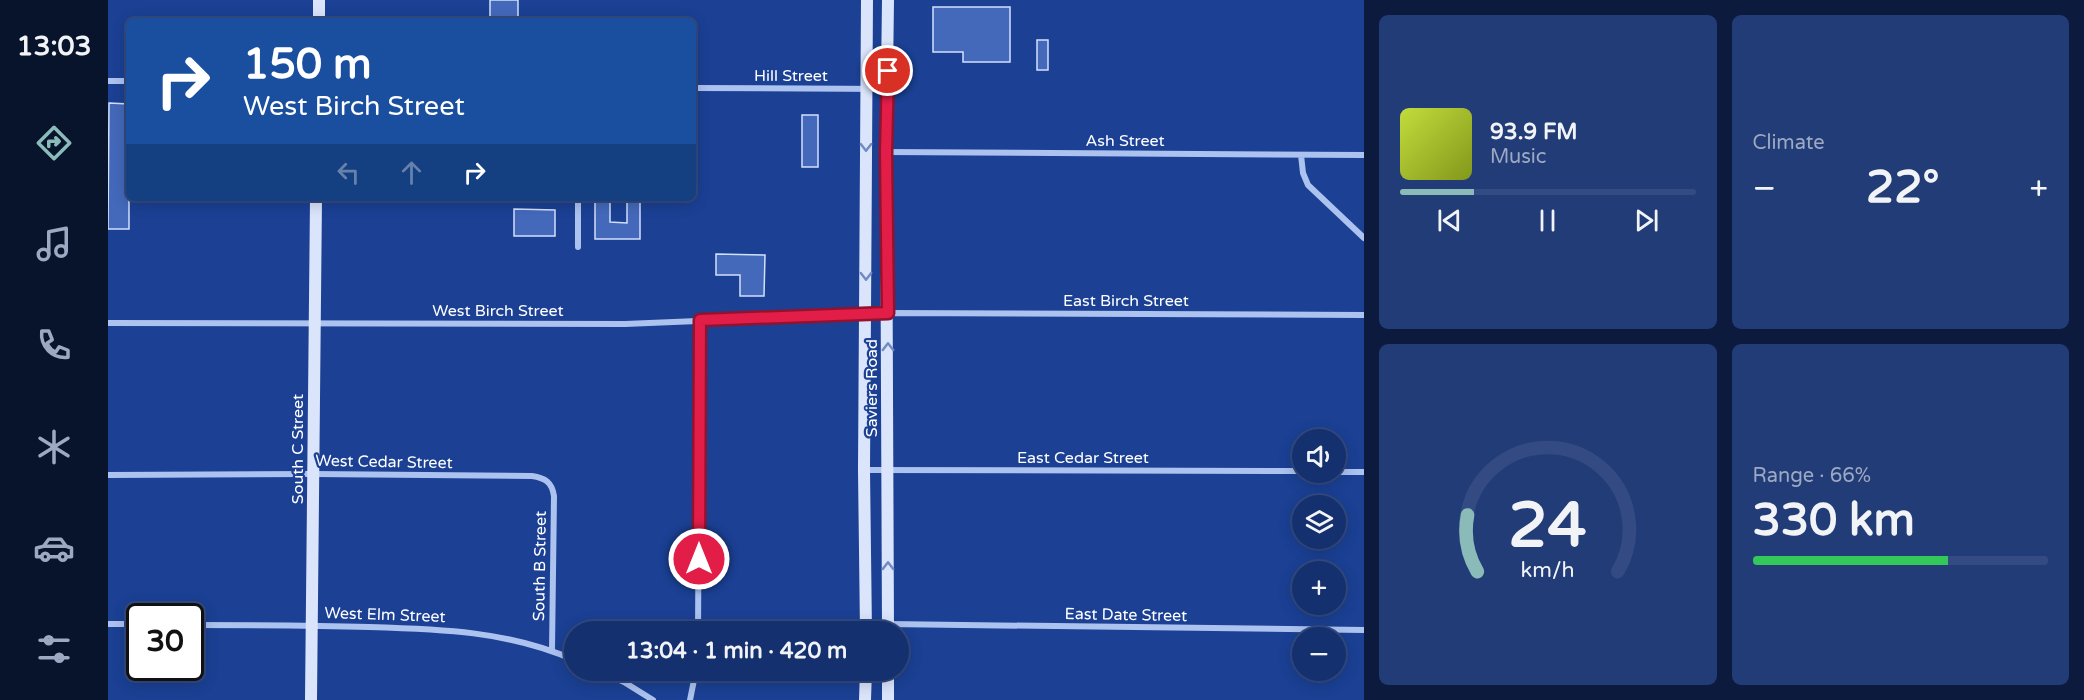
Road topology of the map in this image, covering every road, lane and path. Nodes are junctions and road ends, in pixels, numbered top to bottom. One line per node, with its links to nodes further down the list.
1 (320, 0): 4 (main road)
2 (867, 0): 8 (main road, Saviers Road)
3 (888, 0): 9 (main road, Saviers Road)
4 (319, 18)
5 (108, 81): 6 (street)
6 (126, 81)
7 (696, 88): 8 (street, Hill Street)
8 (867, 89): 9 (street, Hill Street); 17 (main road, Saviers Road, one-way to 17)
9 (888, 89): 10 (main road, Saviers Road)
10 (886, 152): 11 (street, Ash Street); 18 (main road, Saviers Road)
11 (1301, 155): 12 (street, Ash Street); 15 (street)
12 (1364, 155)
13 (316, 201): 21 (main road, South C Street)
14 (578, 201): 16 (street)
15 (1364, 238)
16 (578, 247)
17 (866, 313): 18 (street, West Birch Street); 20 (street, West Birch Street); 23 (main road, Saviers Road)
18 (888, 313): 19 (street, East Birch Street); 24 (main road, Saviers Road, one-way to 18)
19 (1364, 315)
20 (700, 320): 21 (street, West Birch Street); 31 (street)
21 (314, 322): 22 (street, West Birch Street); 28 (main road, South C Street)
22 (108, 323)
23 (864, 470): 24 (street, East Cedar Street); 32 (main road, Saviers Road)
24 (888, 470): 25 (street, East Cedar Street); 33 (main road, Saviers Road, one-way to 24)
25 (1292, 471)
26 (1346, 472): 27 (street)
27 (1364, 472)
28 (313, 474): 29 (street, West Cedar Street); 30 (street, West Cedar Street); 37 (main road, South C Street)
29 (108, 475)
30 (550, 483): 40 (street, South B Street)
31 (699, 621)
32 (866, 621)
33 (888, 621)
34 (108, 624): 35 (street)
35 (126, 624)
36 (204, 625): 37 (street, West Elm Street)
37 (312, 625): 40 (street, West Elm Street); 46 (main road, South C Street)
38 (909, 628): 39 (street, East Date Street)
39 (1364, 630)
40 (552, 650): 41 (street, West Elm Street)
41 (564, 655)
42 (622, 681): 47 (street)
43 (694, 681): 48 (street)
44 (866, 681): 49 (main road)
45 (888, 681): 50 (main road)
46 (311, 700)
47 (653, 700)
48 (690, 700)
49 (866, 700)
50 (888, 700)

